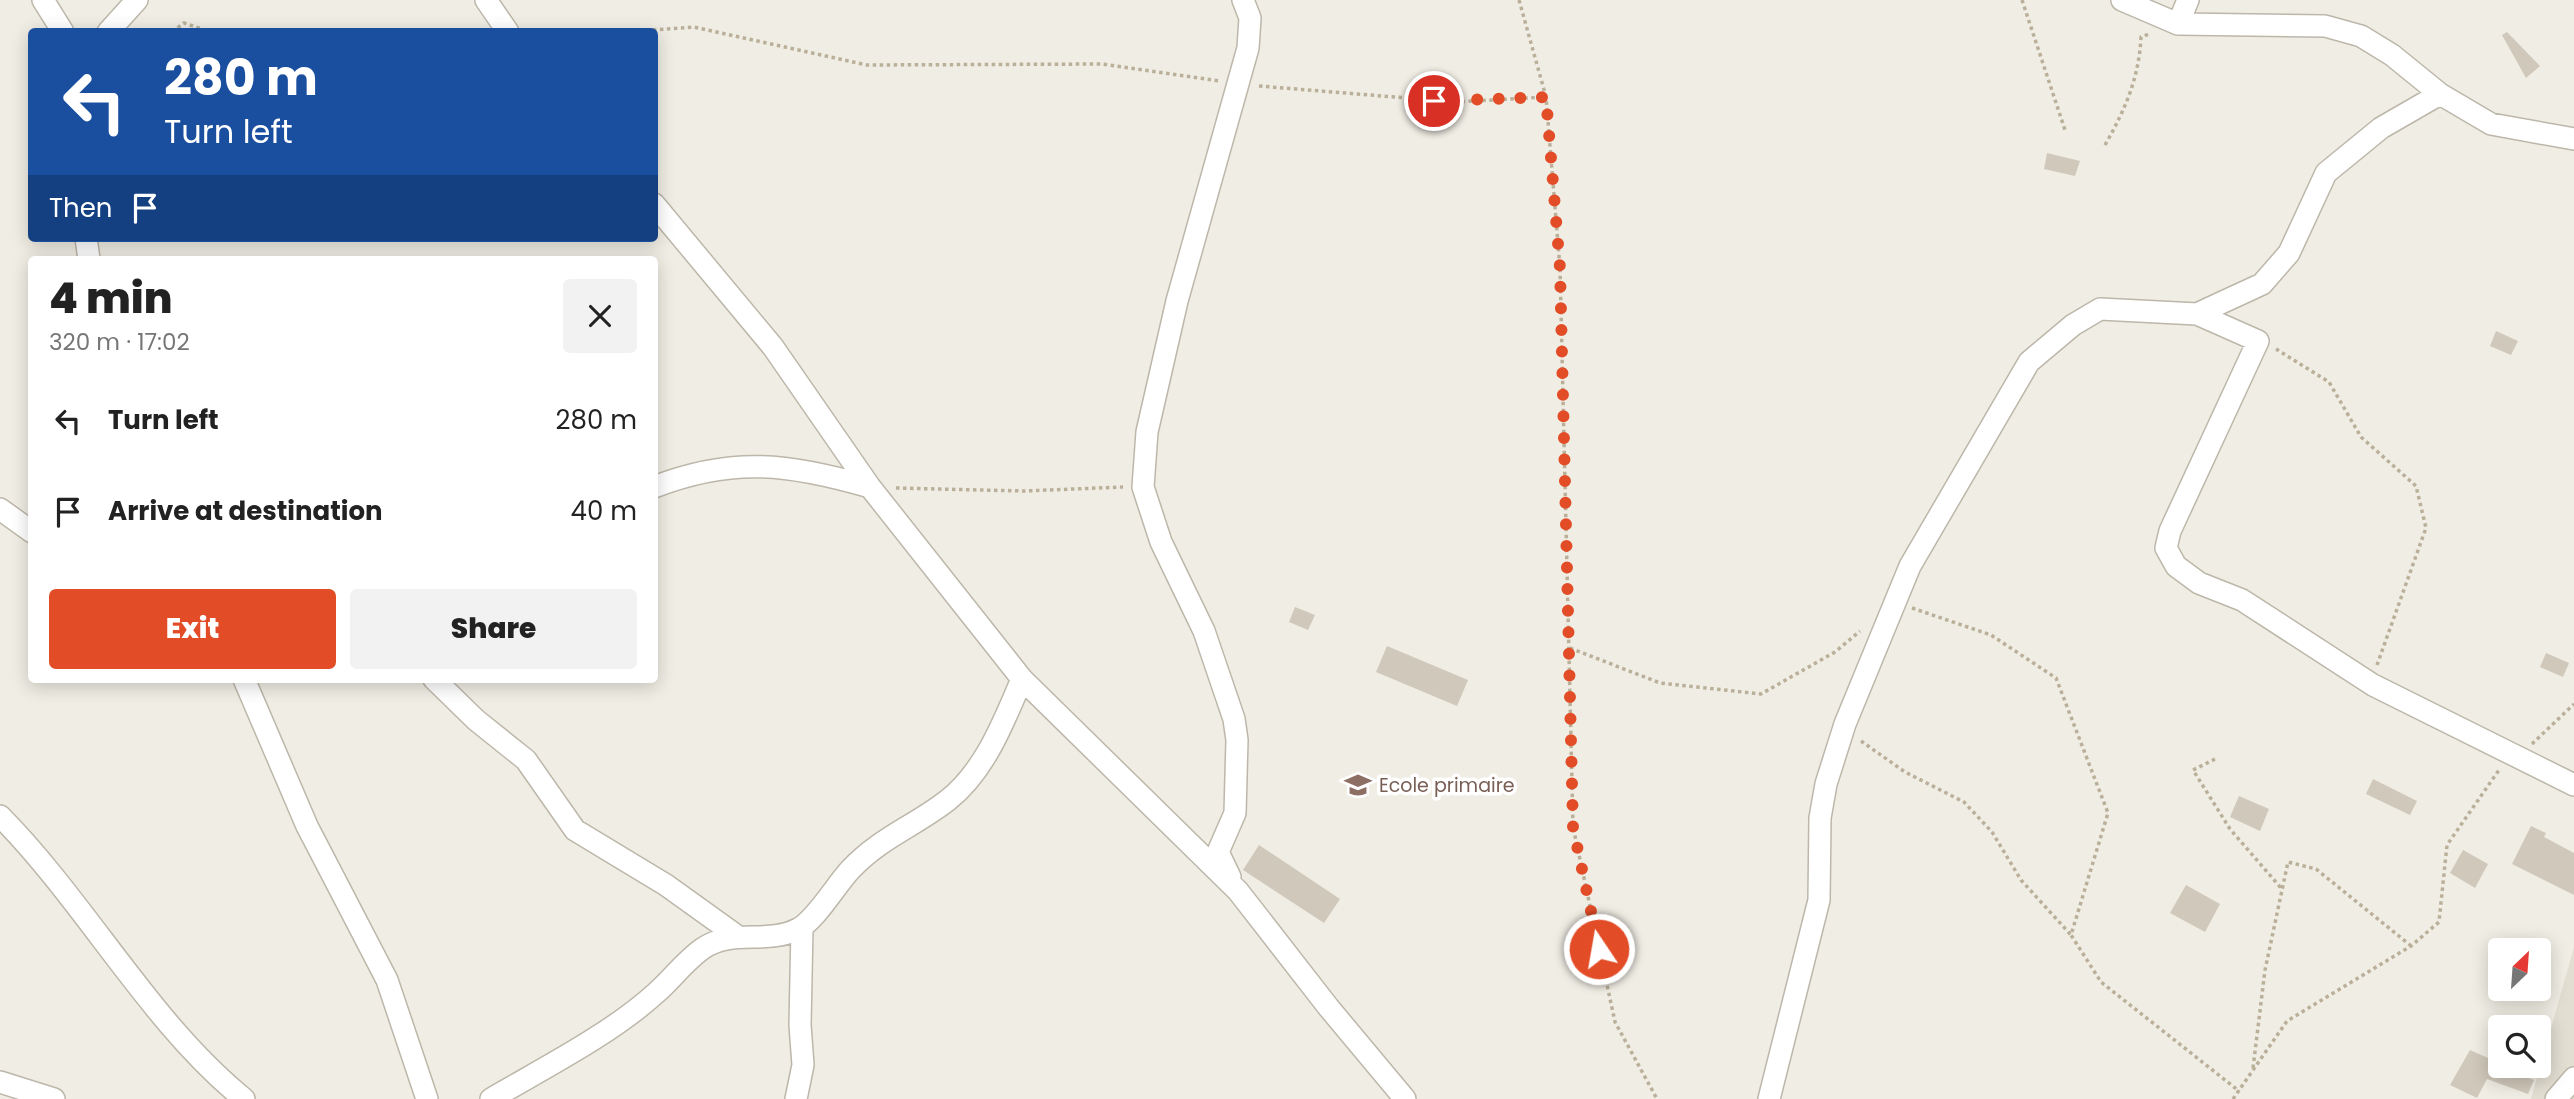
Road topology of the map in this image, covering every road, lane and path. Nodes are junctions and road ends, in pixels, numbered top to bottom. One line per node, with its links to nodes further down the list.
1 (43, 0): 10 (street)
2 (138, 0): 11 (street)
3 (486, 0): 14 (street)
4 (1243, 0): 16 (street)
5 (1519, 0): 18 (path)
6 (2022, 0): 19 (path)
7 (2122, 0): 9 (street)
8 (2188, 0): 9 (street)
9 (2178, 24): 17 (street); 21 (path)
10 (61, 28)
11 (112, 28)
12 (177, 28): 13 (path)
13 (199, 28)
14 (505, 28)
15 (658, 30): 16 (path)
16 (1240, 84): 18 (path); 27 (street)
17 (2440, 94): 20 (street); 23 (street)
18 (1546, 97): 32 (path)
19 (2065, 130)
20 (2574, 139)
21 (2105, 145)
22 (658, 209): 26 (street)
23 (2197, 314): 24 (street); 30 (street)
24 (2258, 341): 36 (path); 36 (street)
25 (658, 486): 26 (street)
26 (870, 487): 27 (path); 33 (street)
27 (1143, 487): 44 (street)
28 (3, 517): 29 (street)
29 (28, 530)
30 (1895, 602): 38 (street); 46 (path)
31 (1865, 627): 32 (path)
32 (1570, 648): 59 (path)
33 (1022, 679): 44 (street); 45 (street)
34 (246, 683): 55 (street)
35 (438, 683): 47 (street)
36 (2373, 685): 39 (street)
37 (2574, 704): 39 (path)
38 (1845, 724): 46 (path); 60 (street)
39 (2516, 758): 41 (street); 48 (path)
40 (2215, 759): 43 (path)
41 (2574, 785)
42 (0, 816): 54 (street)
43 (2281, 888): 48 (path); 49 (path)
44 (1238, 891): 58 (street)
45 (802, 928): 47 (street); 57 (street)
46 (2071, 934): 52 (path)
47 (737, 936): 56 (street)
48 (2411, 946): 49 (path)
49 (2253, 1070): 52 (path)
50 (2574, 1077): 62 (street)
51 (0, 1082): 53 (street)
52 (2239, 1091): 61 (path)
53 (54, 1099)
54 (244, 1099)
55 (427, 1099)
56 (491, 1099)
57 (796, 1099)
58 (1405, 1099)
59 (1657, 1099)
60 (1769, 1099)
61 (2233, 1099)
62 (2556, 1099)

